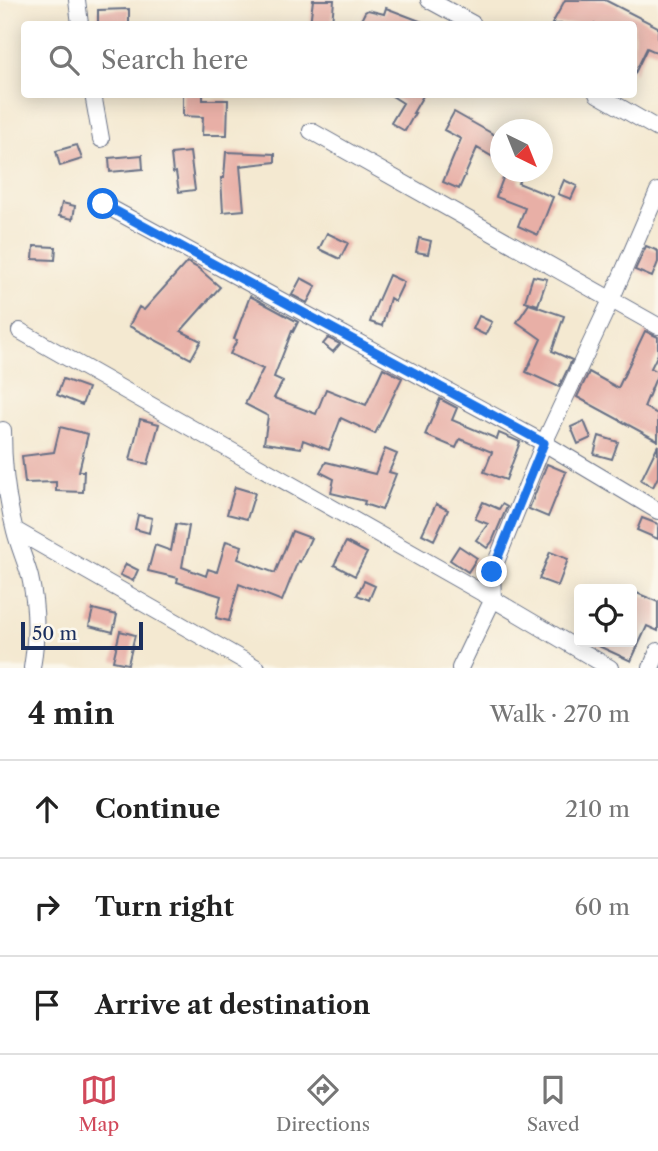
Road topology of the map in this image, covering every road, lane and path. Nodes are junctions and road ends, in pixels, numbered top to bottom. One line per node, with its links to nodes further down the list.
1 (77, 0): 3 (street)
2 (429, 0): 4 (street)
3 (80, 21)
4 (468, 21)
5 (94, 98): 9 (street)
6 (604, 98): 7 (street)
7 (658, 129)
8 (311, 131): 12 (street)
9 (101, 139)
10 (658, 191): 12 (street)
11 (103, 204): 16 (street)
12 (611, 300): 13 (street); 16 (street)
13 (658, 326)
14 (20, 331): 19 (street)
15 (3, 430): 18 (street)
16 (544, 443): 17 (street); 19 (street)
17 (658, 511)
18 (15, 530): 21 (street); 22 (street)
19 (493, 598): 23 (street); 24 (street)
20 (658, 651): 25 (street)
21 (32, 668)
22 (257, 668)
23 (460, 668)
24 (610, 668)
25 (651, 668)

